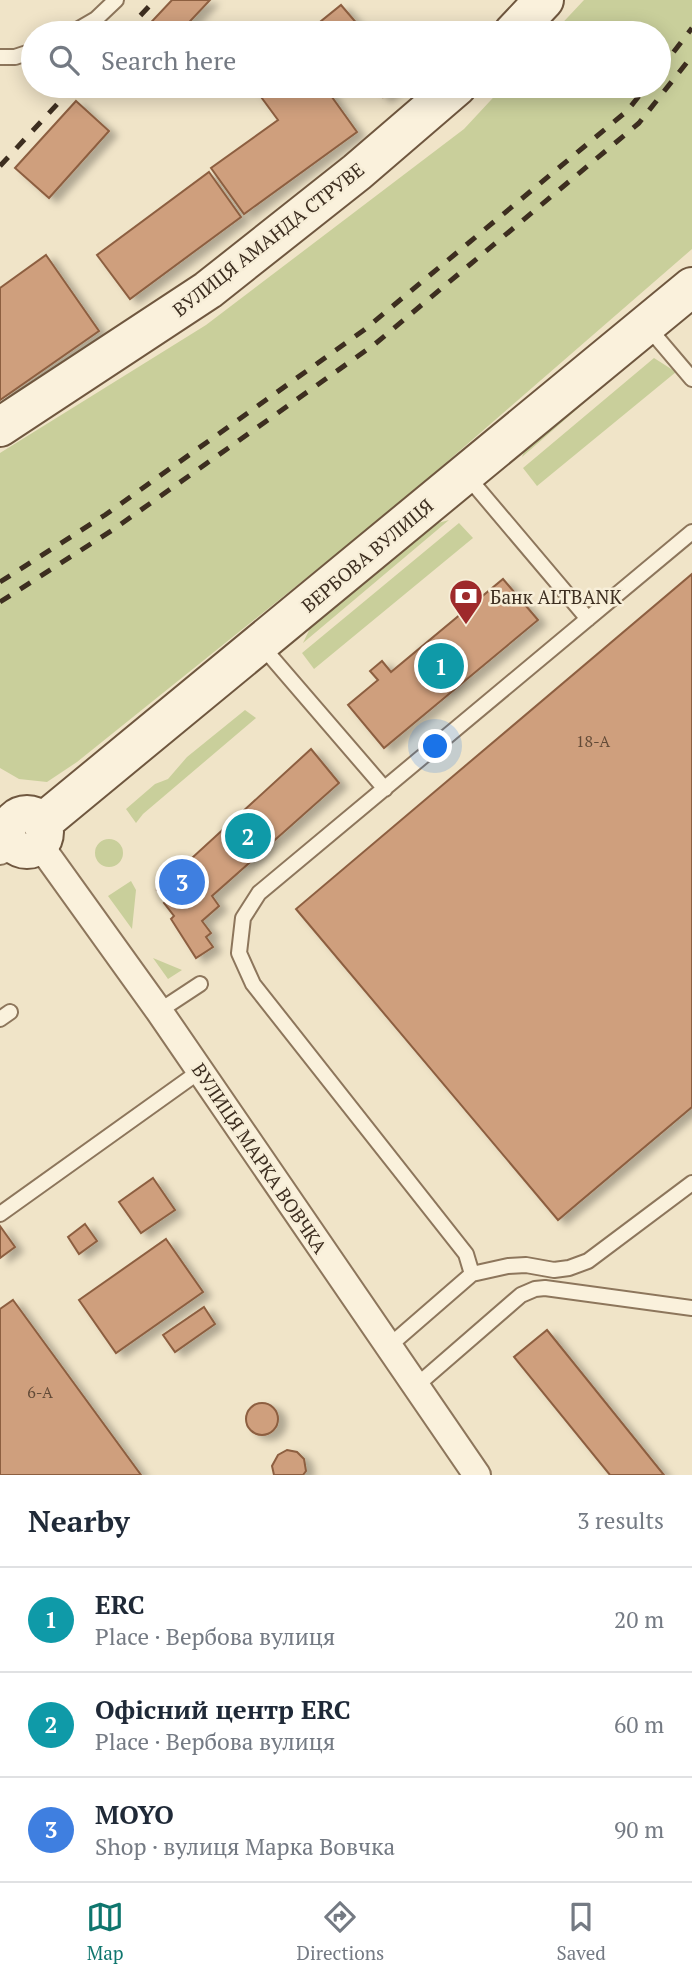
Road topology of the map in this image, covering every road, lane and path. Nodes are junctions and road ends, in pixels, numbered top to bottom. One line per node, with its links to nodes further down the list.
1 (116, 0): 3 (lane)
2 (544, 0): 4 (main road)
3 (93, 21)
4 (524, 21)
5 (21, 55): 6 (lane)
6 (0, 57)
7 (443, 98): 11 (main road, ВУЛИЦЯ АМАНДА СТРУВЕ)
8 (692, 287): 9 (main road, ВЕРБОВА ВУЛИЦЯ)
9 (646, 325): 10 (lane); 12 (main road, ВЕРБОВА ВУЛИЦЯ)
10 (692, 379)
11 (0, 427)
12 (466, 474): 14 (lane); 15 (main road, ВЕРБОВА ВУЛИЦЯ)
13 (692, 533): 14 (lane)
14 (588, 620): 16 (lane)
15 (260, 644): 16 (lane); 17 (main road, ВЕРБОВА ВУЛИЦЯ)
16 (384, 789): 23 (lane)
17 (18, 831): 19 (street, ВУЛИЦЯ МАРКА ВОВЧКА)
18 (200, 984): 19 (lane)
19 (159, 1011): 20 (street, ВУЛИЦЯ МАРКА ВОВЧКА)
20 (200, 1071): 22 (lane); 25 (street, ВУЛИЦЯ МАРКА ВОВЧКА)
21 (692, 1183): 23 (lane)
22 (0, 1214)
23 (472, 1274): 25 (lane)
24 (692, 1308): 26 (lane)
25 (388, 1346): 26 (street, ВУЛИЦЯ МАРКА ВОВЧКА)
26 (416, 1386): 27 (street, ВУЛИЦЯ МАРКА ВОВЧКА)
27 (477, 1475)

